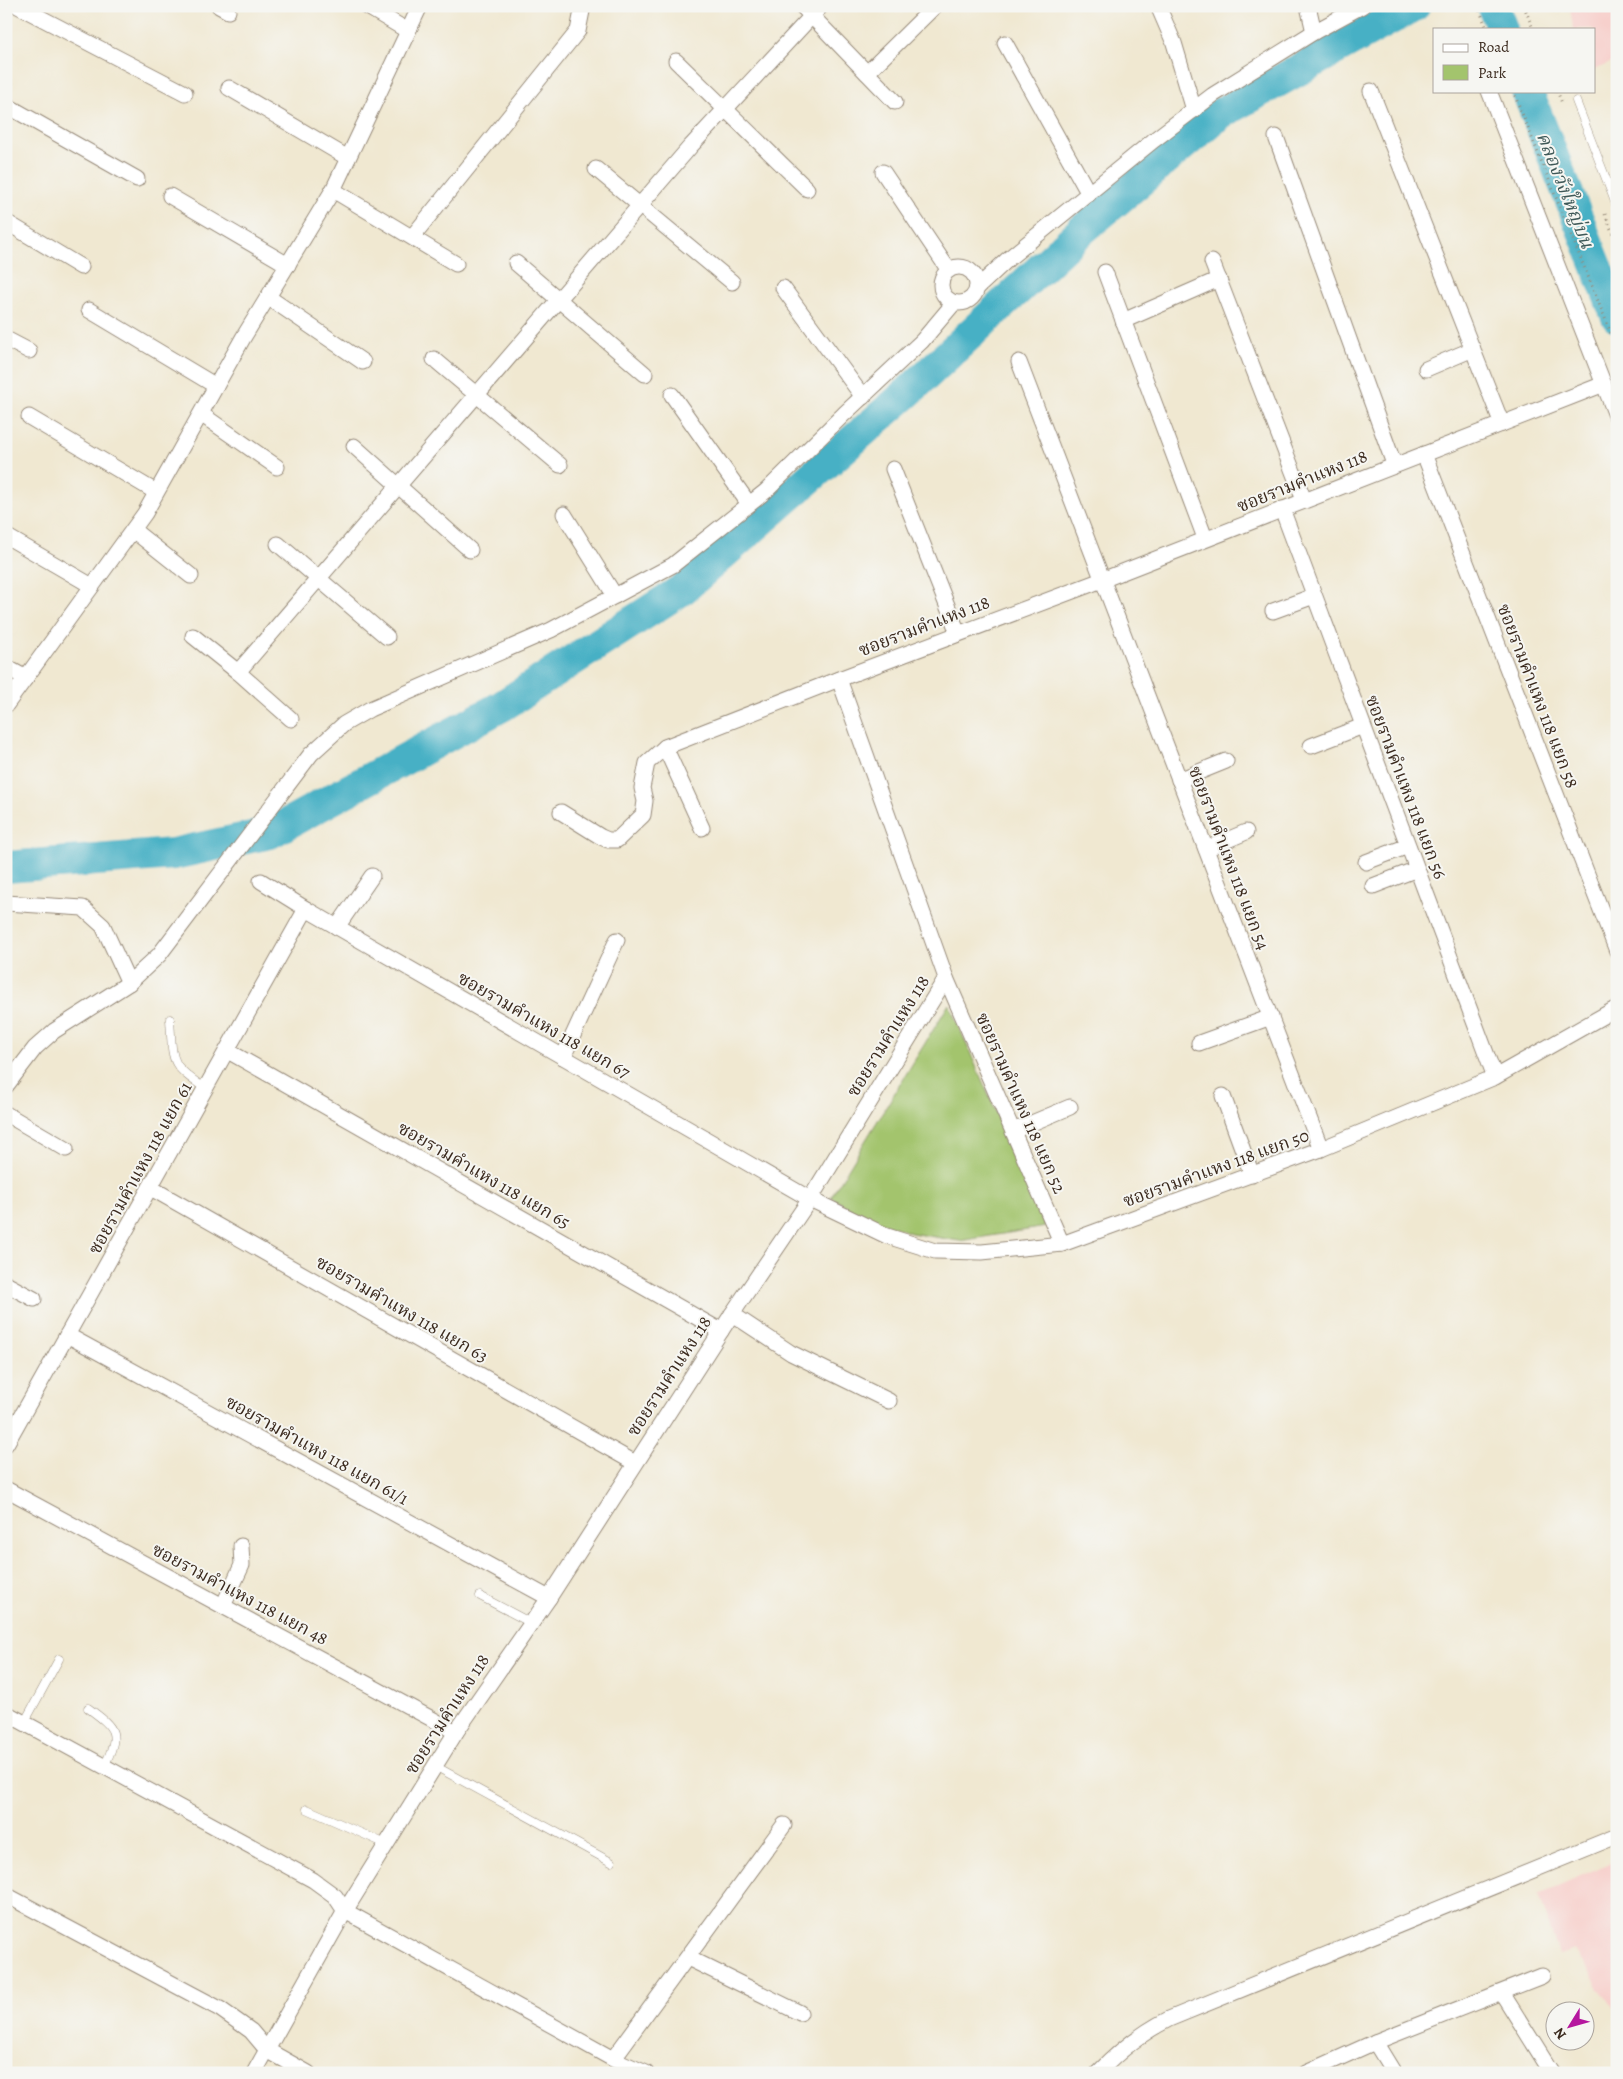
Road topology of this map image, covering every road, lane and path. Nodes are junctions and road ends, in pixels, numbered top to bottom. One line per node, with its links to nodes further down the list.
1 (18, 6): 23 (street)
2 (366, 6): 14 (street)
3 (420, 6): 14 (street)
4 (583, 6): 41 (street)
5 (934, 6): 18 (street)
6 (1158, 6): 28 (street)
7 (1308, 6): 15 (street)
8 (1362, 6): 15 (street)
9 (1478, 6): 12 (path)
10 (1524, 6): 13 (path)
11 (811, 10): 18 (street); 27 (street)
12 (1487, 28)
13 (1533, 28)
14 (408, 31): 30 (street)
15 (1314, 32): 28 (street)
16 (1005, 43): 36 (street)
17 (676, 61): 27 (street)
18 (867, 73): 25 (street)
19 (229, 88): 30 (street)
20 (1370, 91): 60 (street)
21 (1489, 92): 67 (street)
22 (1513, 92): 59 (path)
23 (185, 93)
24 (1576, 101): 39 (lane)
25 (895, 102)
26 (6, 105): 33 (street)
27 (725, 109): 34 (street); 38 (street)
28 (1194, 110): 36 (street)
29 (1276, 137): 78 (street)
30 (348, 158): 35 (street)
31 (596, 169): 38 (street)
32 (883, 172): 47 (street)
33 (137, 179)
34 (807, 189)
35 (333, 190): 41 (street); 45 (street)
36 (1090, 194): 52 (street)
37 (170, 196): 45 (street)
38 (640, 205): 50 (street); 54 (street)
39 (1617, 207)
40 (6, 222): 46 (street)
41 (412, 238): 44 (street)
42 (1212, 262): 49 (street)
43 (516, 263): 54 (street)
44 (456, 264)
45 (288, 265): 53 (street)
46 (81, 266)
47 (948, 268): 52 (street); 55 (street)
48 (1105, 272): 57 (street)
49 (1219, 279): 57 (street); 84 (street)
50 (732, 282)
51 (784, 288): 71 (street)
52 (977, 288): 55 (street)
53 (268, 297): 63 (street); 68 (street)
54 (558, 299): 66 (street); 69 (street)
55 (954, 303): 71 (street)
56 (89, 310): 68 (street)
57 (1123, 321): 90 (street)
58 (6, 338): 61 (street)
59 (1617, 348)
60 (1473, 350): 65 (street); 75 (street)
61 (29, 351)
62 (434, 359): 69 (street)
63 (363, 362)
64 (1019, 362): 95 (street, ซอยรามคำแหง 118 แยก 54)
65 (1426, 369)
66 (645, 374)
67 (1604, 384): 74 (street); 75 (street, ซอยรามคำแหง 118)
68 (216, 386): 72 (street)
69 (476, 395): 79 (street); 82 (street)
70 (672, 395): 85 (street)
71 (863, 397): 85 (street)
72 (200, 414): 80 (street); 83 (street)
73 (29, 417): 83 (street)
74 (1617, 418)
75 (1502, 424): 77 (street, ซอยรามคำแหง 118)
76 (354, 446): 82 (street)
77 (1424, 454): 78 (street, ซอยรามคำแหง 118); 128 (street, ซอยรามคำแหง 118 แยก 58)
78 (1394, 464): 84 (street, ซอยรามคำแหง 118)
79 (560, 465)
80 (277, 467)
81 (893, 469): 100 (street)
82 (398, 486): 92 (street); 94 (street)
83 (156, 492): 88 (street)
84 (1304, 500): 86 (street, ซอยรามคำแหง 118)
85 (749, 504): 97 (street)
86 (1282, 510): 90 (street, ซอยรามคำแหง 118); 98 (street, ซอยรามคำแหง 118 แยก 56)
87 (564, 514): 97 (street)
88 (133, 530): 93 (street); 96 (street)
89 (6, 536): 96 (street)
90 (1205, 538): 95 (street, ซอยรามคำแหง 118)
91 (278, 544): 94 (street)
92 (470, 550)
93 (191, 576)
94 (319, 578): 102 (street); 104 (street)
95 (1102, 580): 100 (street, ซอยรามคำแหง 118); 113 (street, ซอยรามคำแหง 118 แยก 54)
96 (92, 586): 105 (street)
97 (615, 596): 130 (street)
98 (1314, 596): 99 (street); 109 (street, ซอยรามคำแหง 118 แยก 56)
99 (1273, 611)
100 (958, 633): 106 (street, ซอยรามคำแหง 118)
101 (193, 636): 104 (street)
102 (387, 637)
103 (6, 667): 105 (street)
104 (238, 672): 108 (street)
105 (26, 678): 107 (street)
106 (839, 679): 110 (street); 129 (street, ซอยรามคำแหง 118)
107 (6, 705)
108 (290, 719)
109 (1363, 726): 111 (street); 117 (street, ซอยรามคำแหง 118 แยก 56)
110 (665, 746): 114 (street); 115 (street)
111 (1311, 746)
112 (1226, 761): 113 (street)
113 (1179, 780): 118 (street, ซอยรามคำแหง 118 แยก 54)
114 (560, 812)
115 (702, 828)
116 (1246, 832): 118 (street)
117 (1408, 846): 119 (street); 120 (street, ซอยรามคำแหง 118 แยก 56)
118 (1206, 849): 132 (street, ซอยรามคำแหง 118 แยก 54)
119 (1366, 862)
120 (1417, 869): 123 (street); 137 (street, ซอยรามคำแหง 118 แยก 56)
121 (372, 876): 126 (street)
122 (261, 881): 125 (street, ซอยรามคำแหง 118 แยก 67)
123 (1373, 886)
124 (6, 903): 130 (street)
125 (306, 909): 126 (street, ซอยรามคำแหง 118 แยก 67); 135 (street, ซอยรามคำแหง 118 แยก 61)
126 (337, 927): 136 (street, ซอยรามคำแหง 118 แยก 67)
127 (617, 940): 136 (street)
128 (1617, 951)
129 (946, 978): 143 (street, ซอยรามคำแหง 118 แยก 52); 148 (street, ซอยรามคำแหง 118)
130 (129, 983): 138 (street)
131 (1617, 1008): 137 (street, ซอยรามคำแหง 118 แยก 50)
132 (1270, 1017): 134 (street); 145 (street, ซอยรามคำแหง 118 แยก 54)
133 (170, 1019): 139 (lane)
134 (1199, 1043)
135 (228, 1051): 139 (street, ซอยรามคำแหง 118 แยก 61); 153 (street, ซอยรามคำแหง 118 แยก 65)
136 (563, 1058): 148 (street, ซอยรามคำแหง 118 แยก 67)
137 (1495, 1077): 145 (street, ซอยรามคำแหง 118 แยก 50)
138 (6, 1086)
139 (206, 1089): 147 (street, ซอยรามคำแหง 118 แยก 61)
140 (1223, 1096): 146 (street)
141 (1070, 1107): 143 (street)
142 (6, 1114): 144 (street)
143 (1013, 1131): 149 (street, ซอยรามคำแหง 118 แยก 52)
144 (66, 1149)
145 (1321, 1149): 146 (street, ซอยรามคำแหง 118 แยก 50)
146 (1252, 1175): 149 (street, ซอยรามคำแหง 118 แยก 50)
147 (151, 1188): 154 (street, ซอยรามคำแหง 118 แยก 61); 157 (street, ซอยรามคำแหง 118 แยก 63)
148 (810, 1199): 149 (street, ซอยรามคำแหง 118 แยก 50); 152 (street, ซอยรามคำแหง 118)
149 (1062, 1244)
150 (6, 1284): 151 (street)
151 (34, 1299)
152 (732, 1314): 153 (street, ซอยรามคำแหง 118); 155 (street)
153 (721, 1331): 157 (street, ซอยรามคำแหง 118)
154 (67, 1335): 156 (street, ซอยรามคำแหง 118 แยก 61); 161 (street, ซอยรามคำแหง 118 แยก 61/1)
155 (889, 1401)
156 (6, 1444)
157 (635, 1463): 161 (street, ซอยรามคำแหง 118)
158 (6, 1489): 162 (street, ซอยรามคำแหง 118 แยก 48)
159 (242, 1546): 162 (street)
160 (480, 1596): 163 (lane)
161 (549, 1598): 163 (street, ซอยรามคำแหง 118)
162 (223, 1606): 168 (street, ซอยรามคำแหง 118 แยก 48)
163 (531, 1622): 168 (street, ซอยรามคำแหง 118)
164 (59, 1659): 167 (lane)
165 (88, 1708): 170 (lane)
166 (6, 1714): 167 (street)
167 (24, 1723): 170 (street)
168 (456, 1732): 169 (street, ซอยรามคำแหง 118)
169 (435, 1766): 174 (street, ซอยรามคำแหง 118); 175 (lane)
170 (104, 1767): 177 (street)
171 (308, 1810): 174 (lane)
172 (784, 1825): 178 (street)
173 (1617, 1836): 188 (street)
174 (386, 1844): 177 (street, ซอยรามคำแหง 118)
175 (611, 1862)
176 (6, 1895): 183 (street)
177 (345, 1911): 183 (street, ซอยรามคำแหง 118); 184 (street)
178 (688, 1958): 181 (street); 184 (street)
179 (1542, 1976): 180 (street)
180 (1502, 1993): 182 (street); 191 (street)
181 (800, 2013)
182 (1375, 2042): 189 (street); 190 (street)
183 (266, 2050): 185 (street, ซอยรามคำแหง 118); 186 (street)
184 (613, 2059): 187 (street)
185 (254, 2073)
186 (308, 2073)
187 (646, 2073)
188 (1098, 2073)
189 (1306, 2073)
190 (1394, 2073)
191 (1552, 2073)

